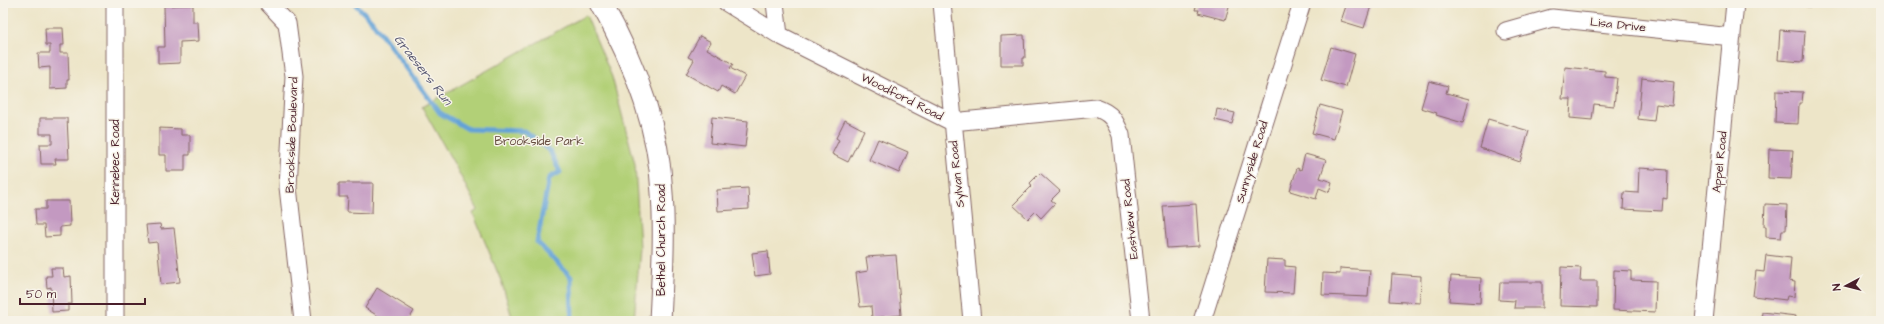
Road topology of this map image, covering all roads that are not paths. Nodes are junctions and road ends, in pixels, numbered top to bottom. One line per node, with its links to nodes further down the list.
1 (115, 3): 14 (street, Kennebec Road)
2 (268, 3): 15 (street, Brookside Boulevard)
3 (600, 3): 16 (street, Bethel Church Road)
4 (727, 3): 10 (street, Woodford Road)
5 (775, 3): 10 (street)
6 (942, 3): 13 (street, Sylvan Road)
7 (1302, 3): 19 (street, Sunnyside Road)
8 (1735, 3): 11 (street, Appel Road)
9 (1506, 31): 11 (street, Lisa Drive)
10 (779, 35): 13 (street, Woodford Road)
11 (1732, 36): 20 (street, Appel Road)
12 (1114, 118): 13 (street, Woodford Road); 18 (street, Eastview Road)
13 (952, 122): 17 (street, Sylvan Road)
14 (115, 321)
15 (303, 321)
16 (660, 321)
17 (972, 321)
18 (1141, 321)
19 (1202, 321)
20 (1704, 321)

